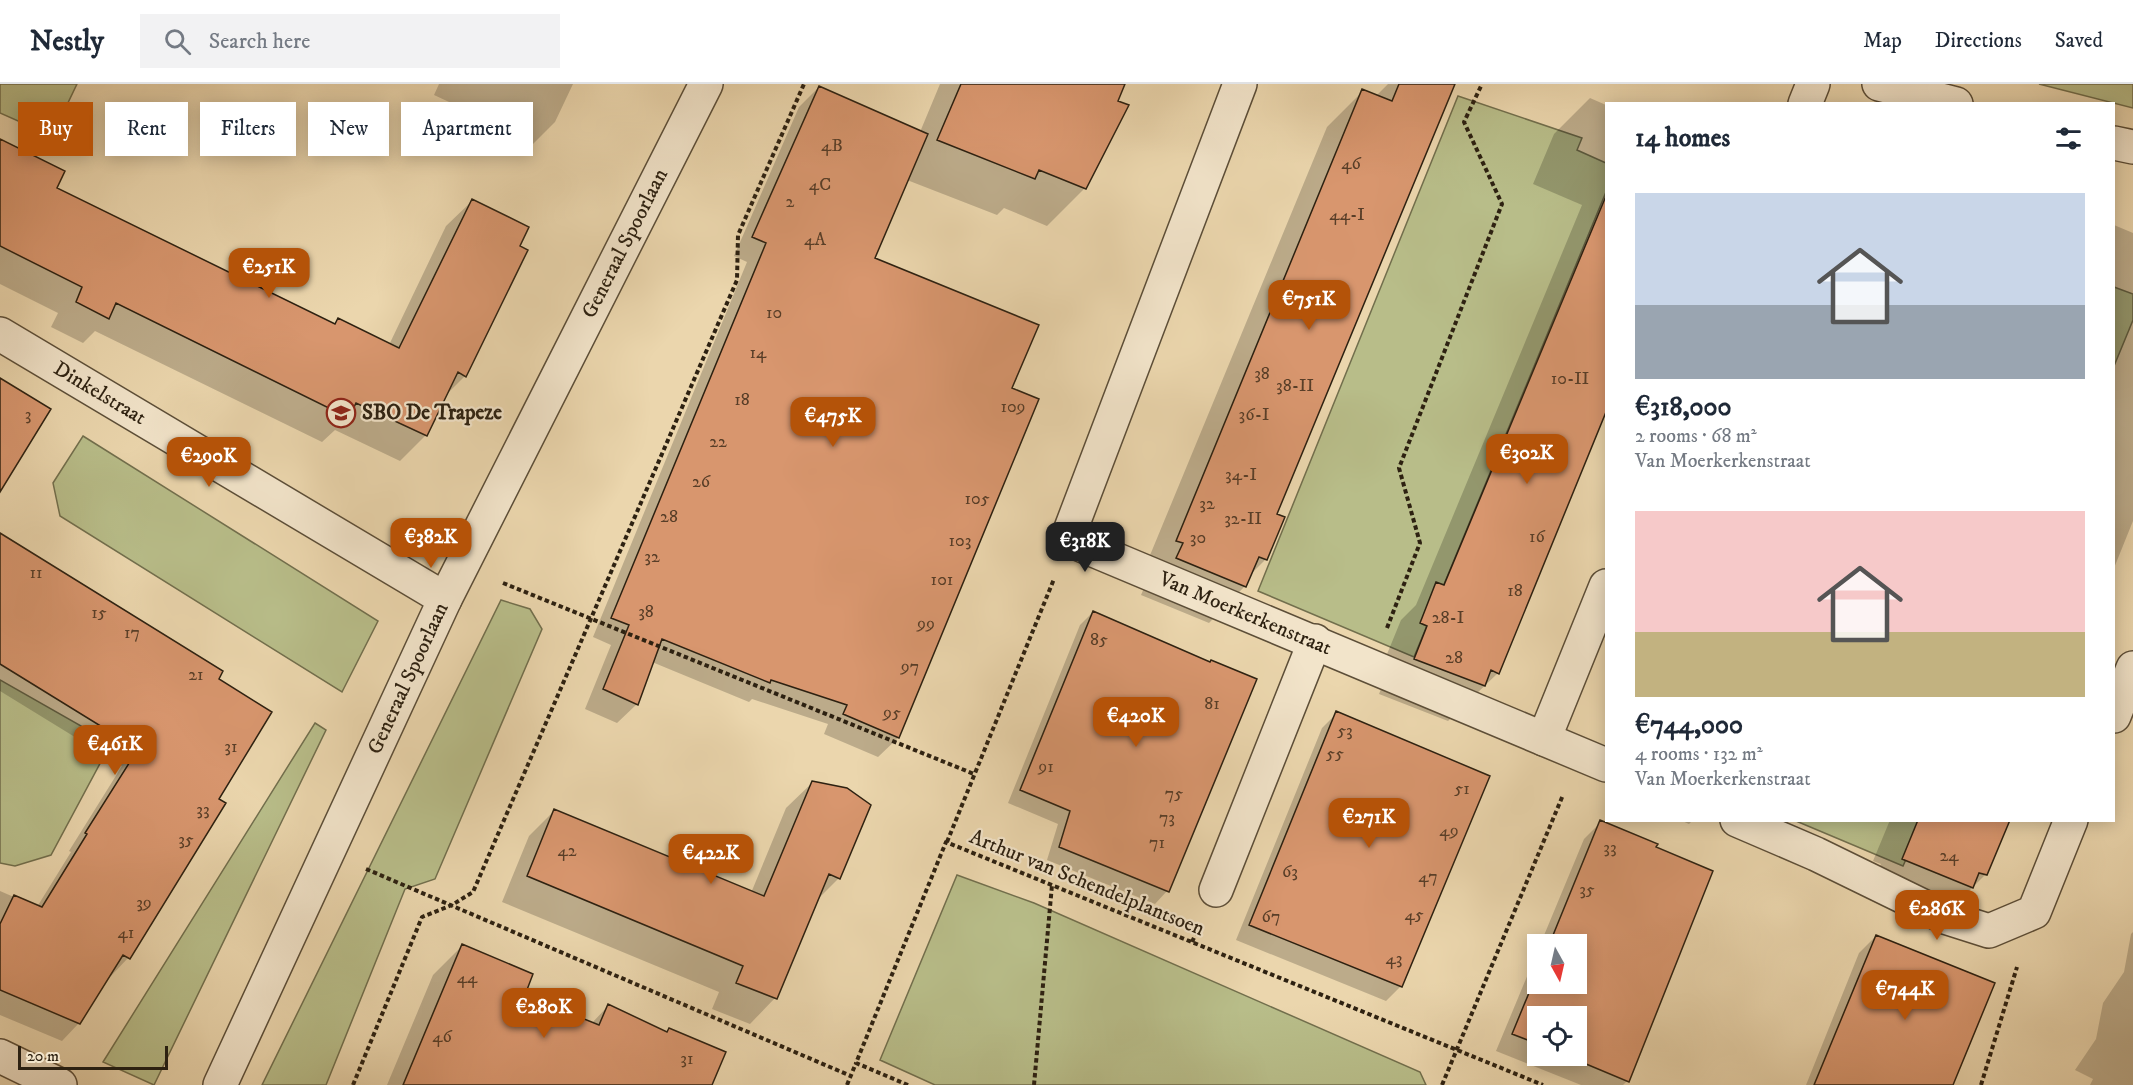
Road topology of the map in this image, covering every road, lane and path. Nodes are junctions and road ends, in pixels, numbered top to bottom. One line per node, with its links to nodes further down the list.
1 (706, 84): 13 (street, Generaal Spoorlaan)
2 (804, 84): 16 (path)
3 (1240, 84): 12 (street)
4 (1482, 84): 18 (path)
5 (1813, 84): 7 (street)
6 (1879, 84): 8 (street)
7 (1806, 102)
8 (1948, 102)
9 (2115, 143): 10 (street)
10 (2133, 147)
11 (0, 334): 15 (street, Dinkelstraat)
12 (1067, 538): 17 (street, Van Moerkerkenstraat); 23 (path)
13 (461, 566): 15 (street, Generaal Spoorlaan); 16 (path)
14 (1605, 588): 21 (street)
15 (445, 599): 27 (street, Generaal Spoorlaan)
16 (590, 618): 23 (path); 30 (path)
17 (1315, 641): 18 (street, Van Moerkerkenstraat); 29 (street)
18 (1373, 666): 21 (street, Van Moerkerkenstraat)
19 (2133, 668): 20 (street)
20 (2115, 713)
21 (1544, 739): 22 (street, Van Moerkerkenstraat)
22 (1593, 759): 32 (path)
23 (974, 774): 26 (path)
24 (1742, 822): 31 (street)
25 (2070, 822): 31 (street)
26 (946, 842): 28 (path, Arthur van Schendelplantsoen); 34 (path, Arthur van Schendelplantsoen)
27 (328, 852): 30 (path); 37 (street, Generaal Spoorlaan)
28 (1052, 885): 32 (path, Arthur van Schendelplantsoen); 41 (path)
29 (1216, 890)
30 (452, 905): 35 (path); 38 (path)
31 (2034, 912): 44 (path)
32 (1457, 1050): 42 (path); 43 (path, Arthur van Schendelplantsoen)
33 (0, 1056): 36 (street)
34 (856, 1063): 35 (path, Arthur van Schendelplantsoen); 40 (path)
35 (850, 1076): 39 (path, Arthur van Schendelplantsoen)
36 (60, 1085)
37 (220, 1085)
38 (353, 1085)
39 (847, 1085)
40 (909, 1085)
41 (1034, 1085)
42 (1442, 1085)
43 (1544, 1085)
44 (1981, 1085)

